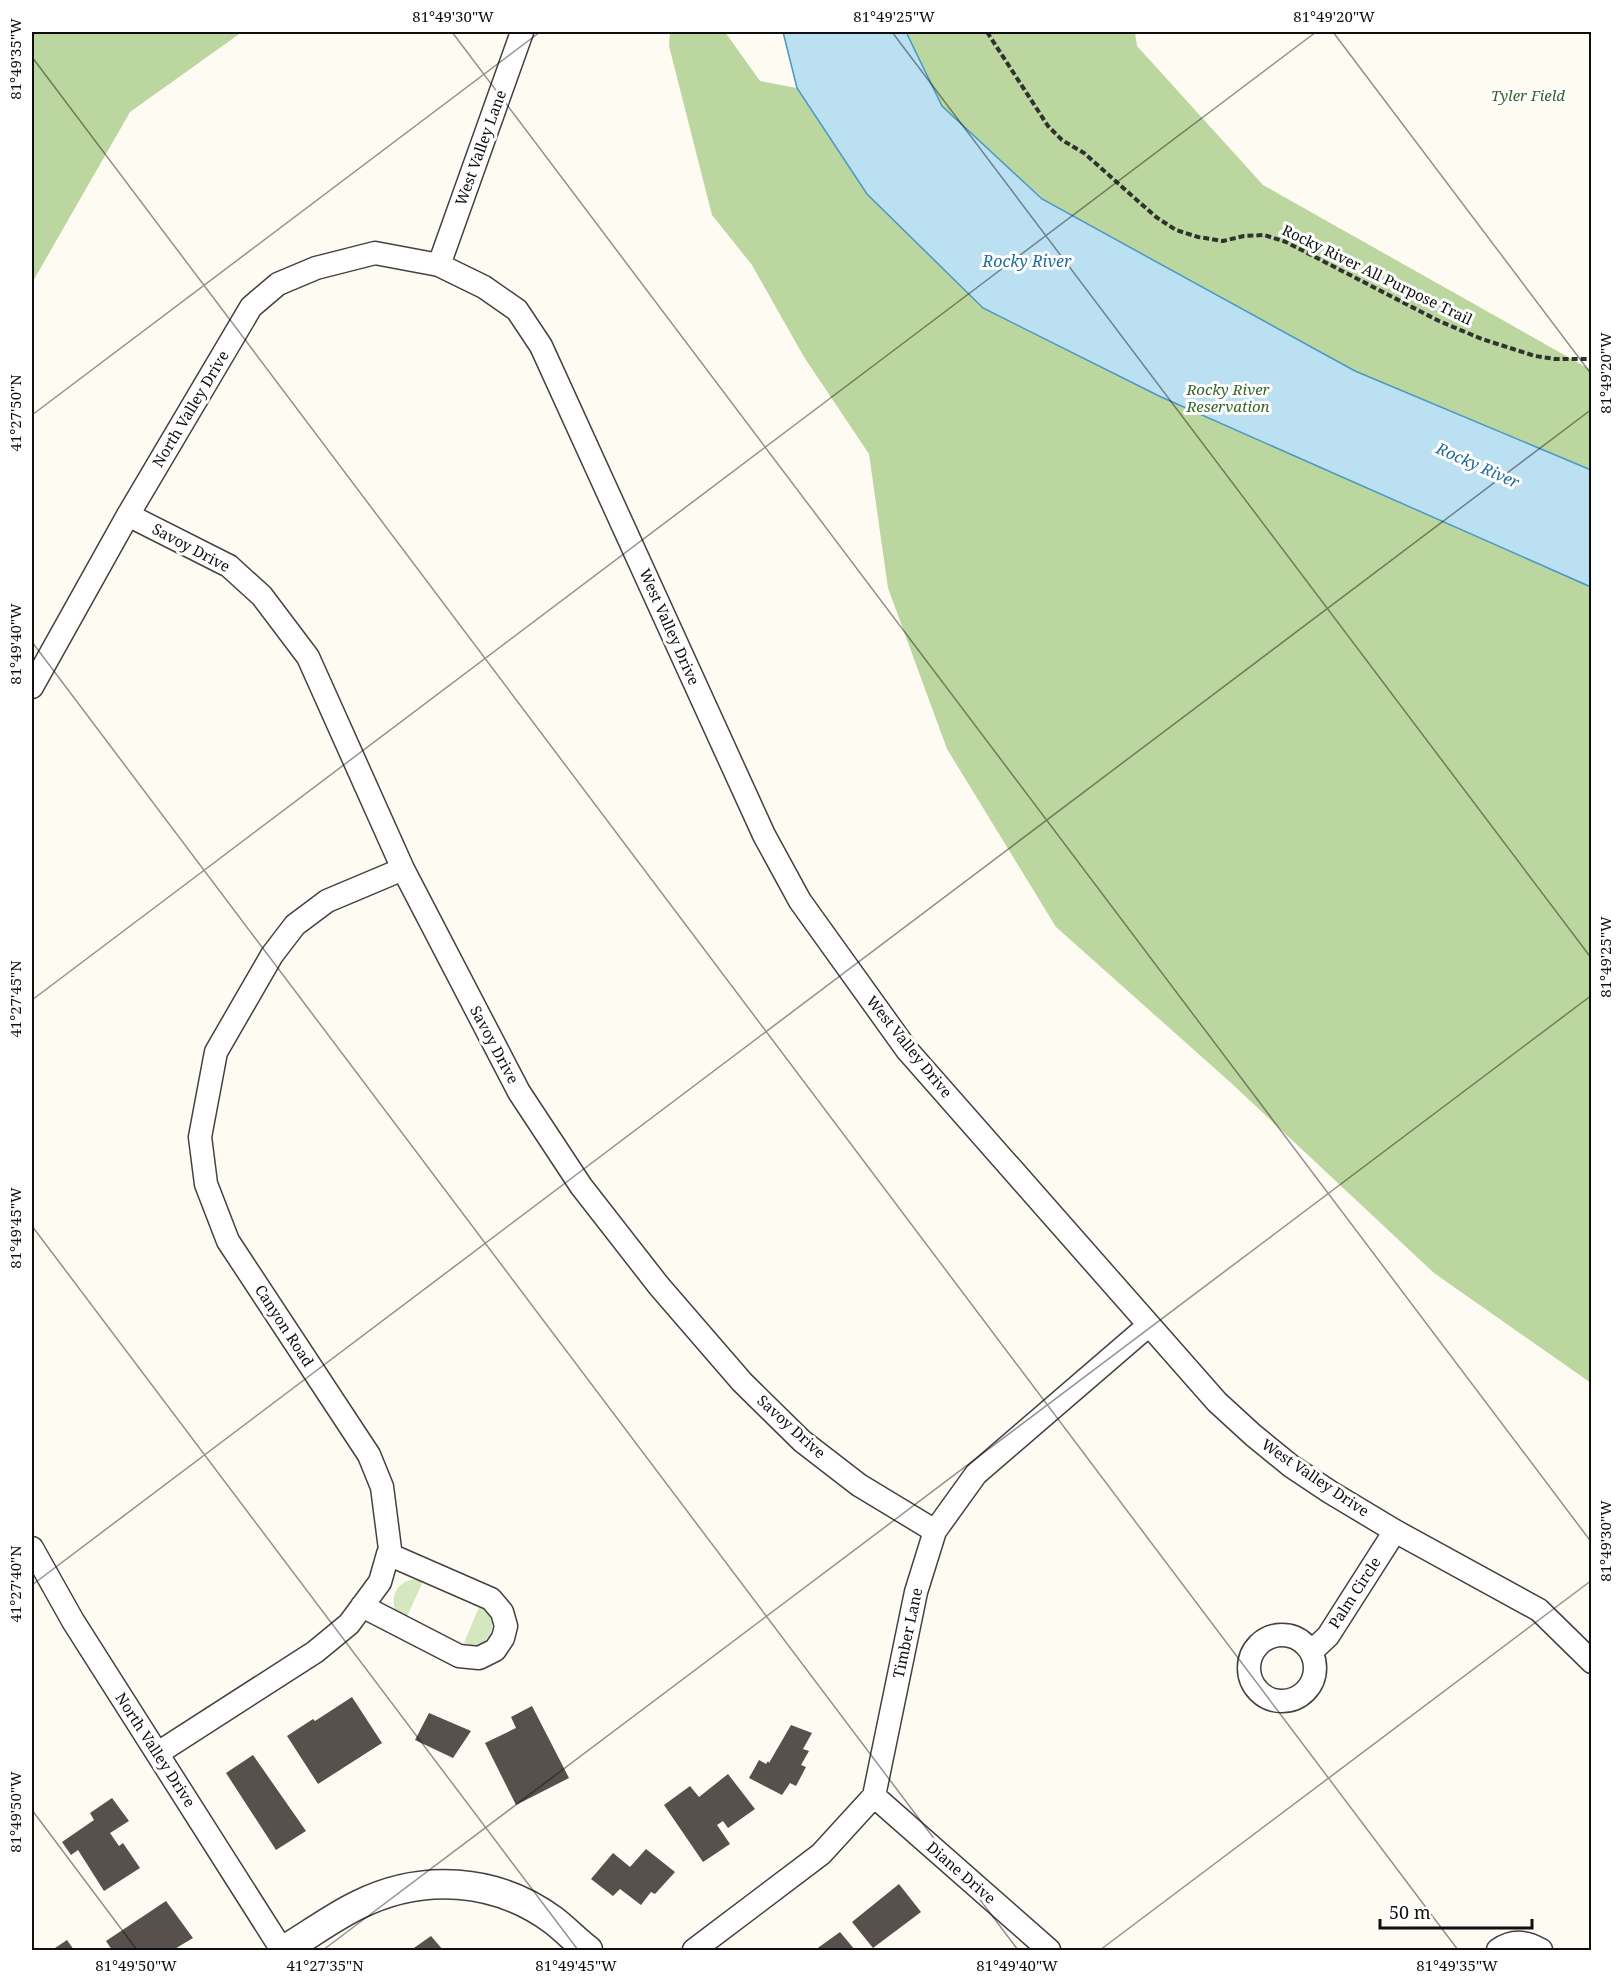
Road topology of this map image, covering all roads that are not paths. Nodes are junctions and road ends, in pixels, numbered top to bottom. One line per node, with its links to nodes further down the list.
1 (522, 32): 2 (street, West Valley Lane)
2 (439, 265): 3 (street, North Valley Drive); 6 (street, West Valley Drive)
3 (128, 515): 4 (street, North Valley Drive); 5 (street, Savoy Drive)
4 (32, 687)
5 (403, 869): 7 (street, Savoy Drive); 10 (street, Canyon Road)
6 (1149, 1325): 7 (street, Timber Lane); 8 (street, West Valley Drive)
7 (935, 1531): 15 (street, Timber Lane)
8 (1395, 1531): 12 (street, Palm Circle); 13 (street, West Valley Drive)
9 (32, 1548): 14 (street, North Valley Drive)
10 (388, 1554): 11 (street, Canyon Road); 11 (street)
11 (362, 1606): 14 (street, Canyon Road)
12 (1311, 1653)
13 (1592, 1662)
14 (158, 1753): 16 (street, North Valley Drive)
15 (874, 1796): 18 (street); 19 (street, Diane Drive)
16 (283, 1950): 17 (street)
17 (588, 1950)
18 (694, 1950)
19 (1049, 1950)
20 (1497, 1950): 21 (street)
21 (1541, 1950)

